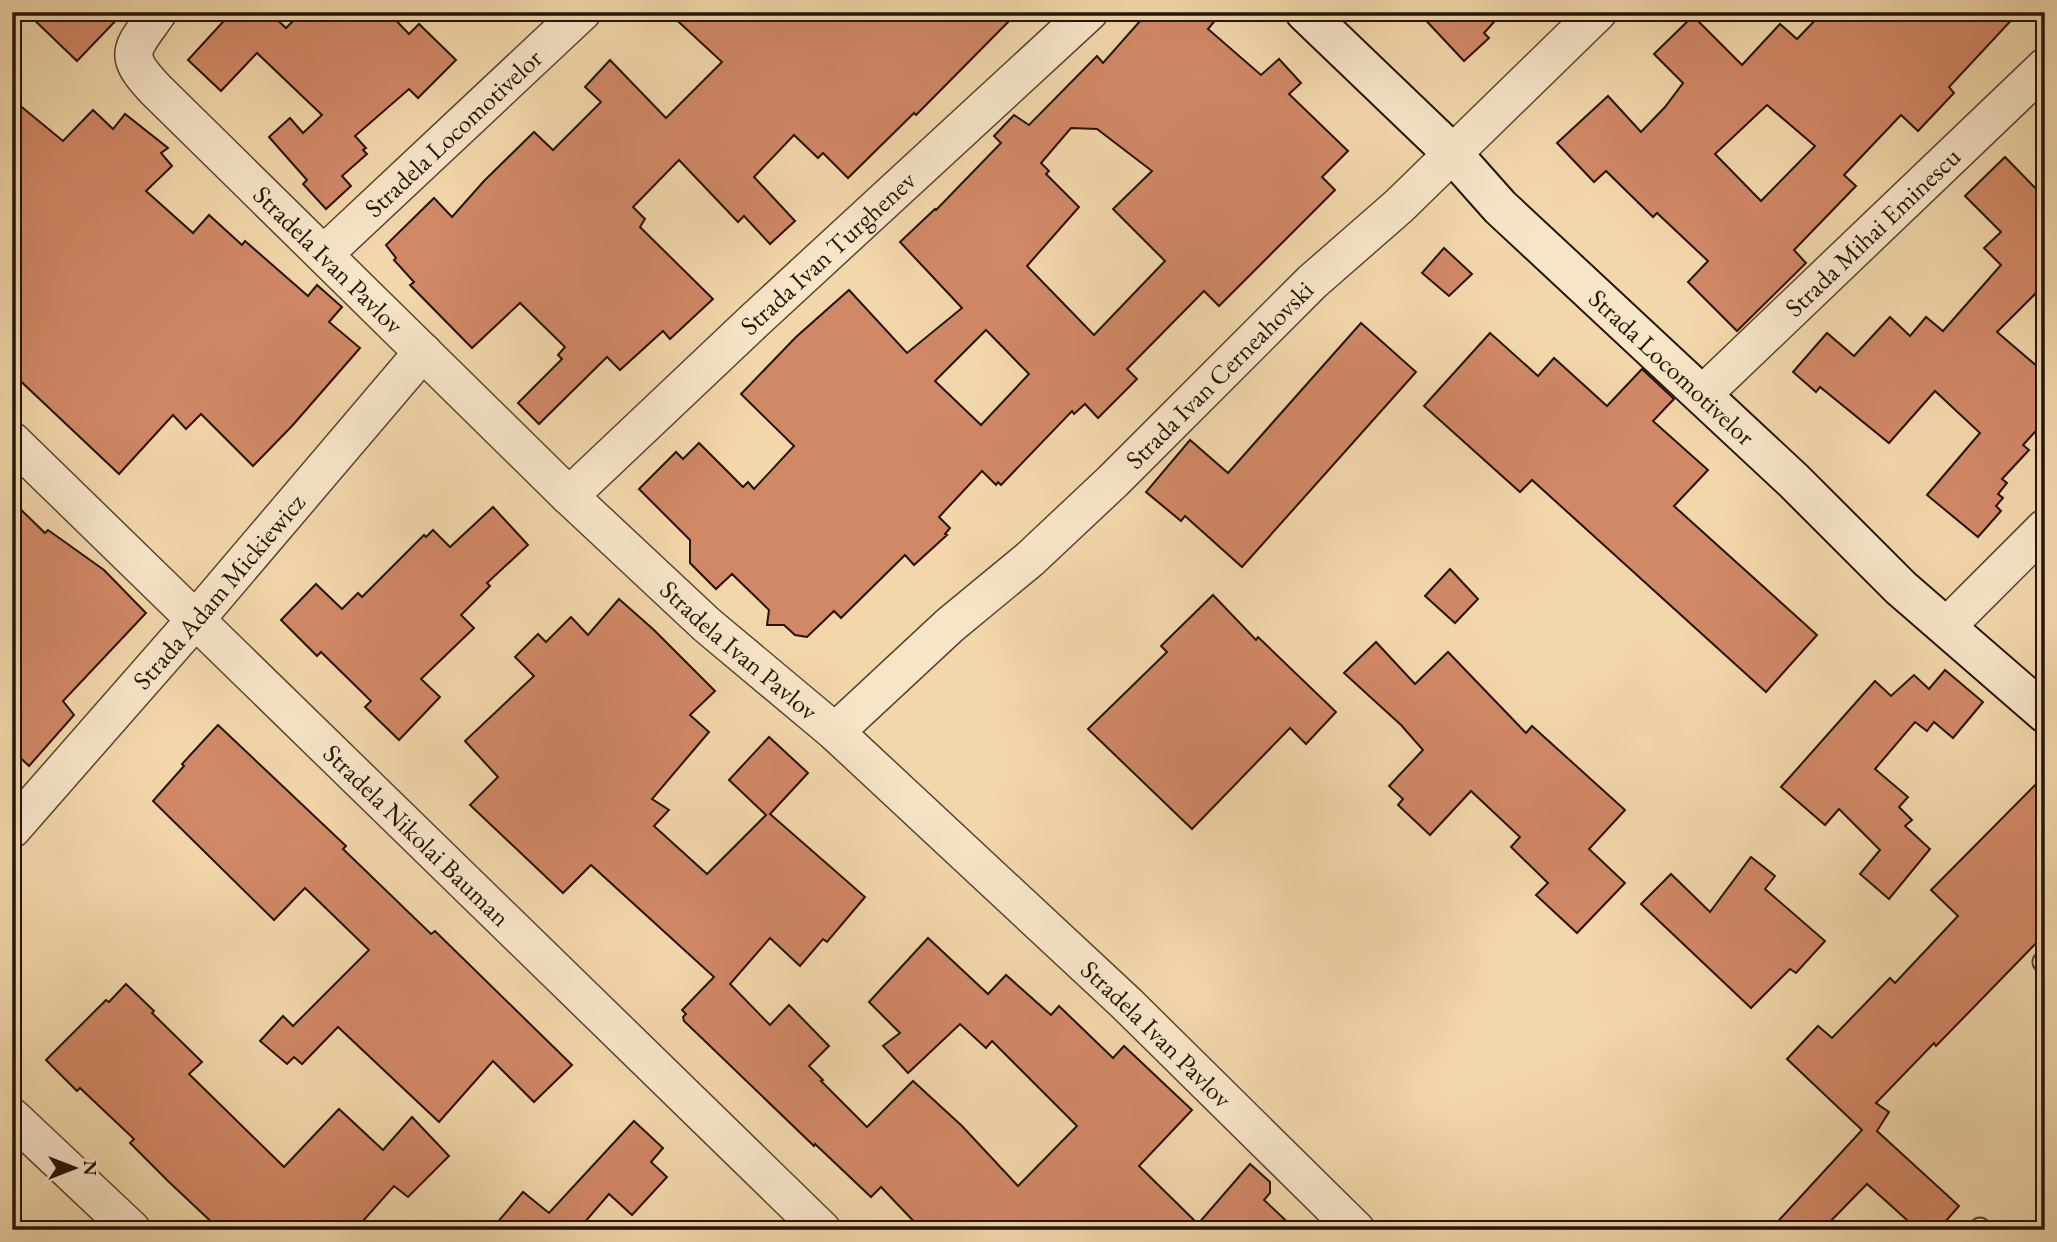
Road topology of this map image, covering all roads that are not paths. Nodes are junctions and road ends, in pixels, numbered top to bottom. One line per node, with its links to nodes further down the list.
1 (158, 12): 8 (street, Stradela Ivan Pavlov)
2 (582, 12): 8 (street, Stradela Locomotivelor)
3 (1089, 12): 12 (street, Strada Ivan Turghenev)
4 (1305, 12): 7 (main road, Strada Locomotivelor)
5 (1598, 12): 7 (street, Strada Ivan Cerneahovski)
6 (2045, 67): 10 (street, Strada Mihai Eminescu)
7 (1451, 153): 10 (main road, Strada Locomotivelor); 17 (street, Strada Ivan Cerneahovski)
8 (324, 254): 9 (street, Stradela Ivan Pavlov)
9 (423, 352): 12 (street, Stradela Ivan Pavlov); 14 (street, Strada Adam Mickiewicz)
10 (1702, 395): 15 (main road, Strada Locomotivelor)
11 (12, 441): 14 (street, Stradela Nikolai Bauman)
12 (569, 496): 17 (street, Stradela Ivan Pavlov)
13 (2045, 527): 15 (street)
14 (196, 619): 18 (street, Strada Adam Mickiewicz); 21 (street, Stradela Nikolai Bauman)
15 (1947, 626): 16 (main road, Strada Locomotivelor)
16 (2045, 713)
17 (835, 732): 22 (street, Stradela Ivan Pavlov)
18 (12, 829)
19 (12, 1117): 20 (street)
20 (132, 1230)
21 (822, 1230)
22 (1356, 1230)

